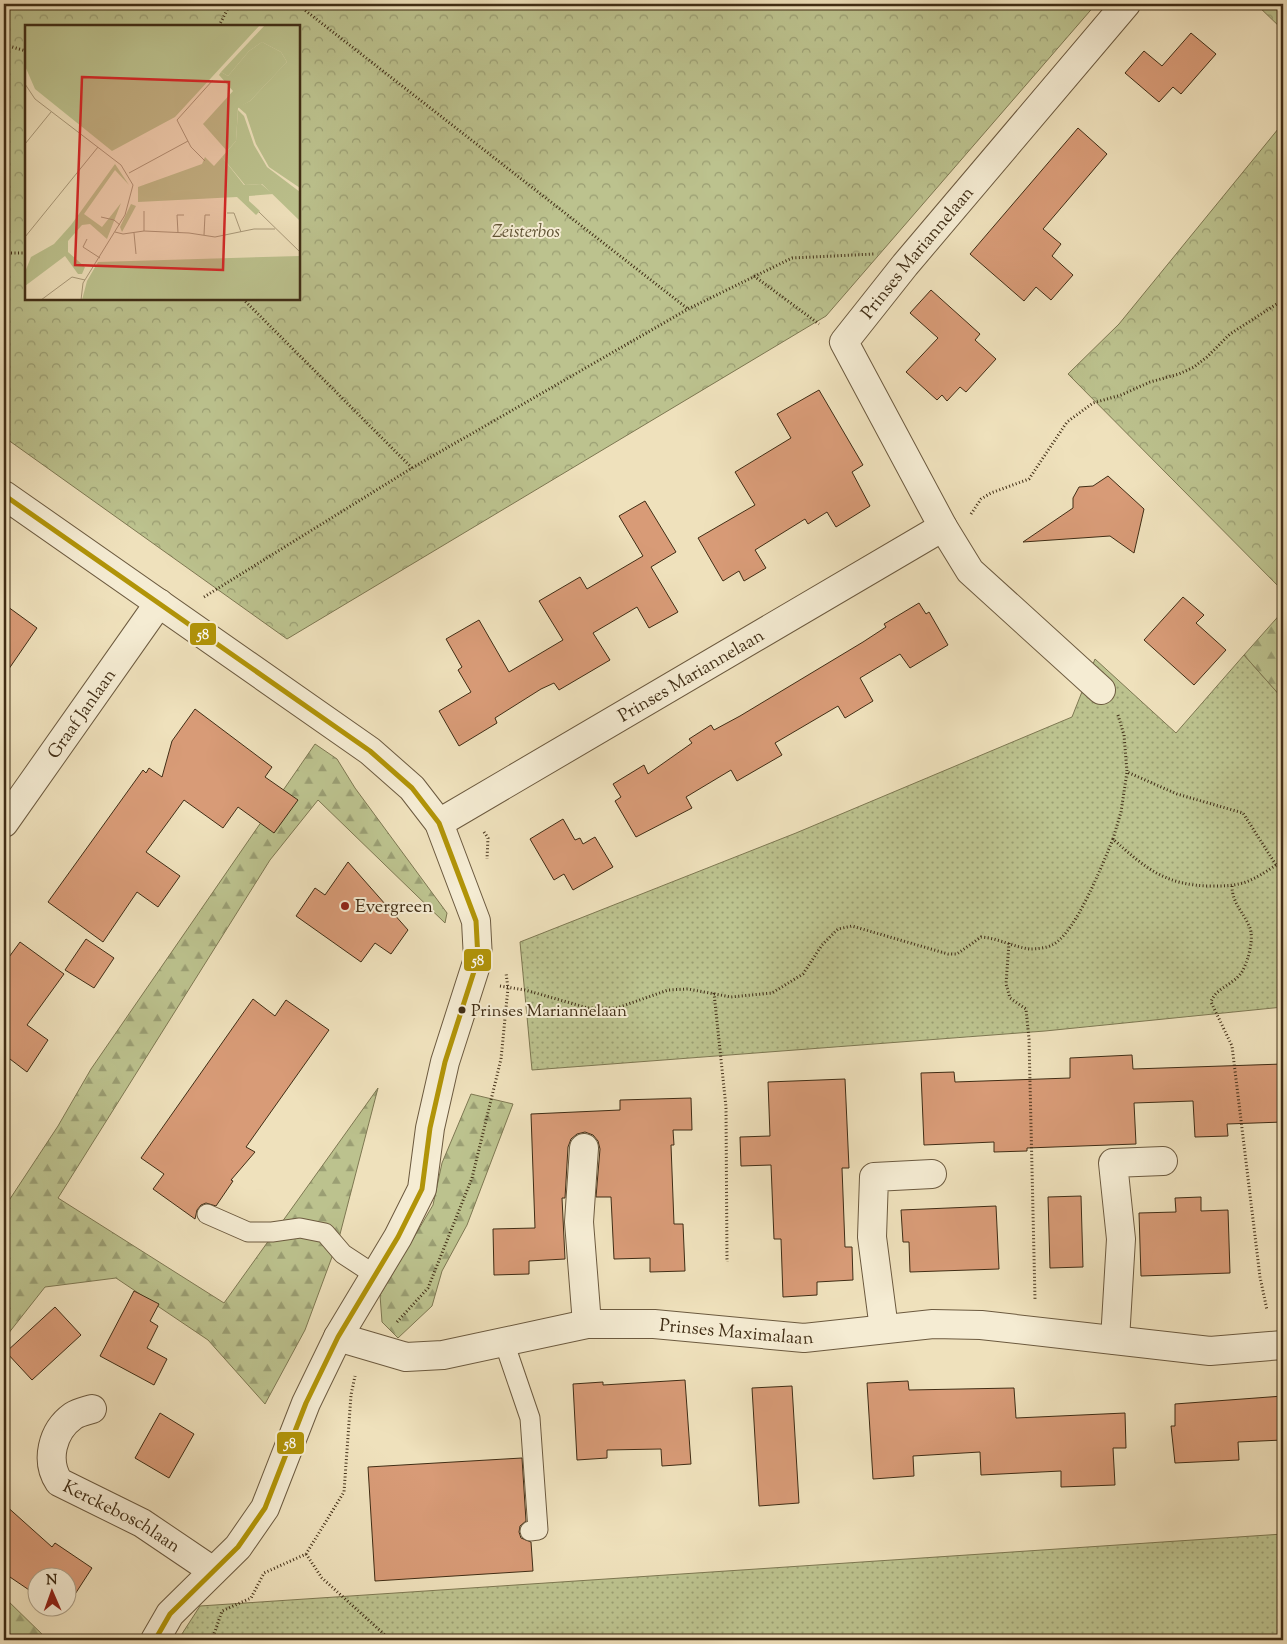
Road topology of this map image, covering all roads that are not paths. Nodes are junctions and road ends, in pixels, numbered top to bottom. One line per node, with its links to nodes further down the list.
1 (1126, 4): 3 (street, Prinses Mariannelaan)
2 (4, 495): 4 (street)
3 (944, 527): 5 (street); 7 (street, Prinses Mariannelaan)
4 (158, 603): 6 (street, Graaf Janlaan); 7 (street)
5 (1101, 690)
6 (4, 823)
7 (439, 823): 12 (street)
8 (584, 1148): 13 (street)
9 (1163, 1161): 16 (street)
10 (932, 1174): 14 (street)
11 (207, 1214): 12 (lane)
12 (375, 1275): 15 (street)
13 (587, 1324): 14 (street, Prinses Maximalaan); 17 (street, Prinses Maximalaan)
14 (884, 1330): 16 (street, Prinses Maximalaan)
15 (338, 1337): 17 (street, Prinses Maximalaan); 21 (street)
16 (1115, 1340): 18 (street, Prinses Maximalaan)
17 (504, 1342): 20 (lane)
18 (1283, 1344)
19 (92, 1409): 21 (street, Kerckeboschlaan)
20 (530, 1531)
21 (213, 1571): 22 (street)
22 (155, 1640)

